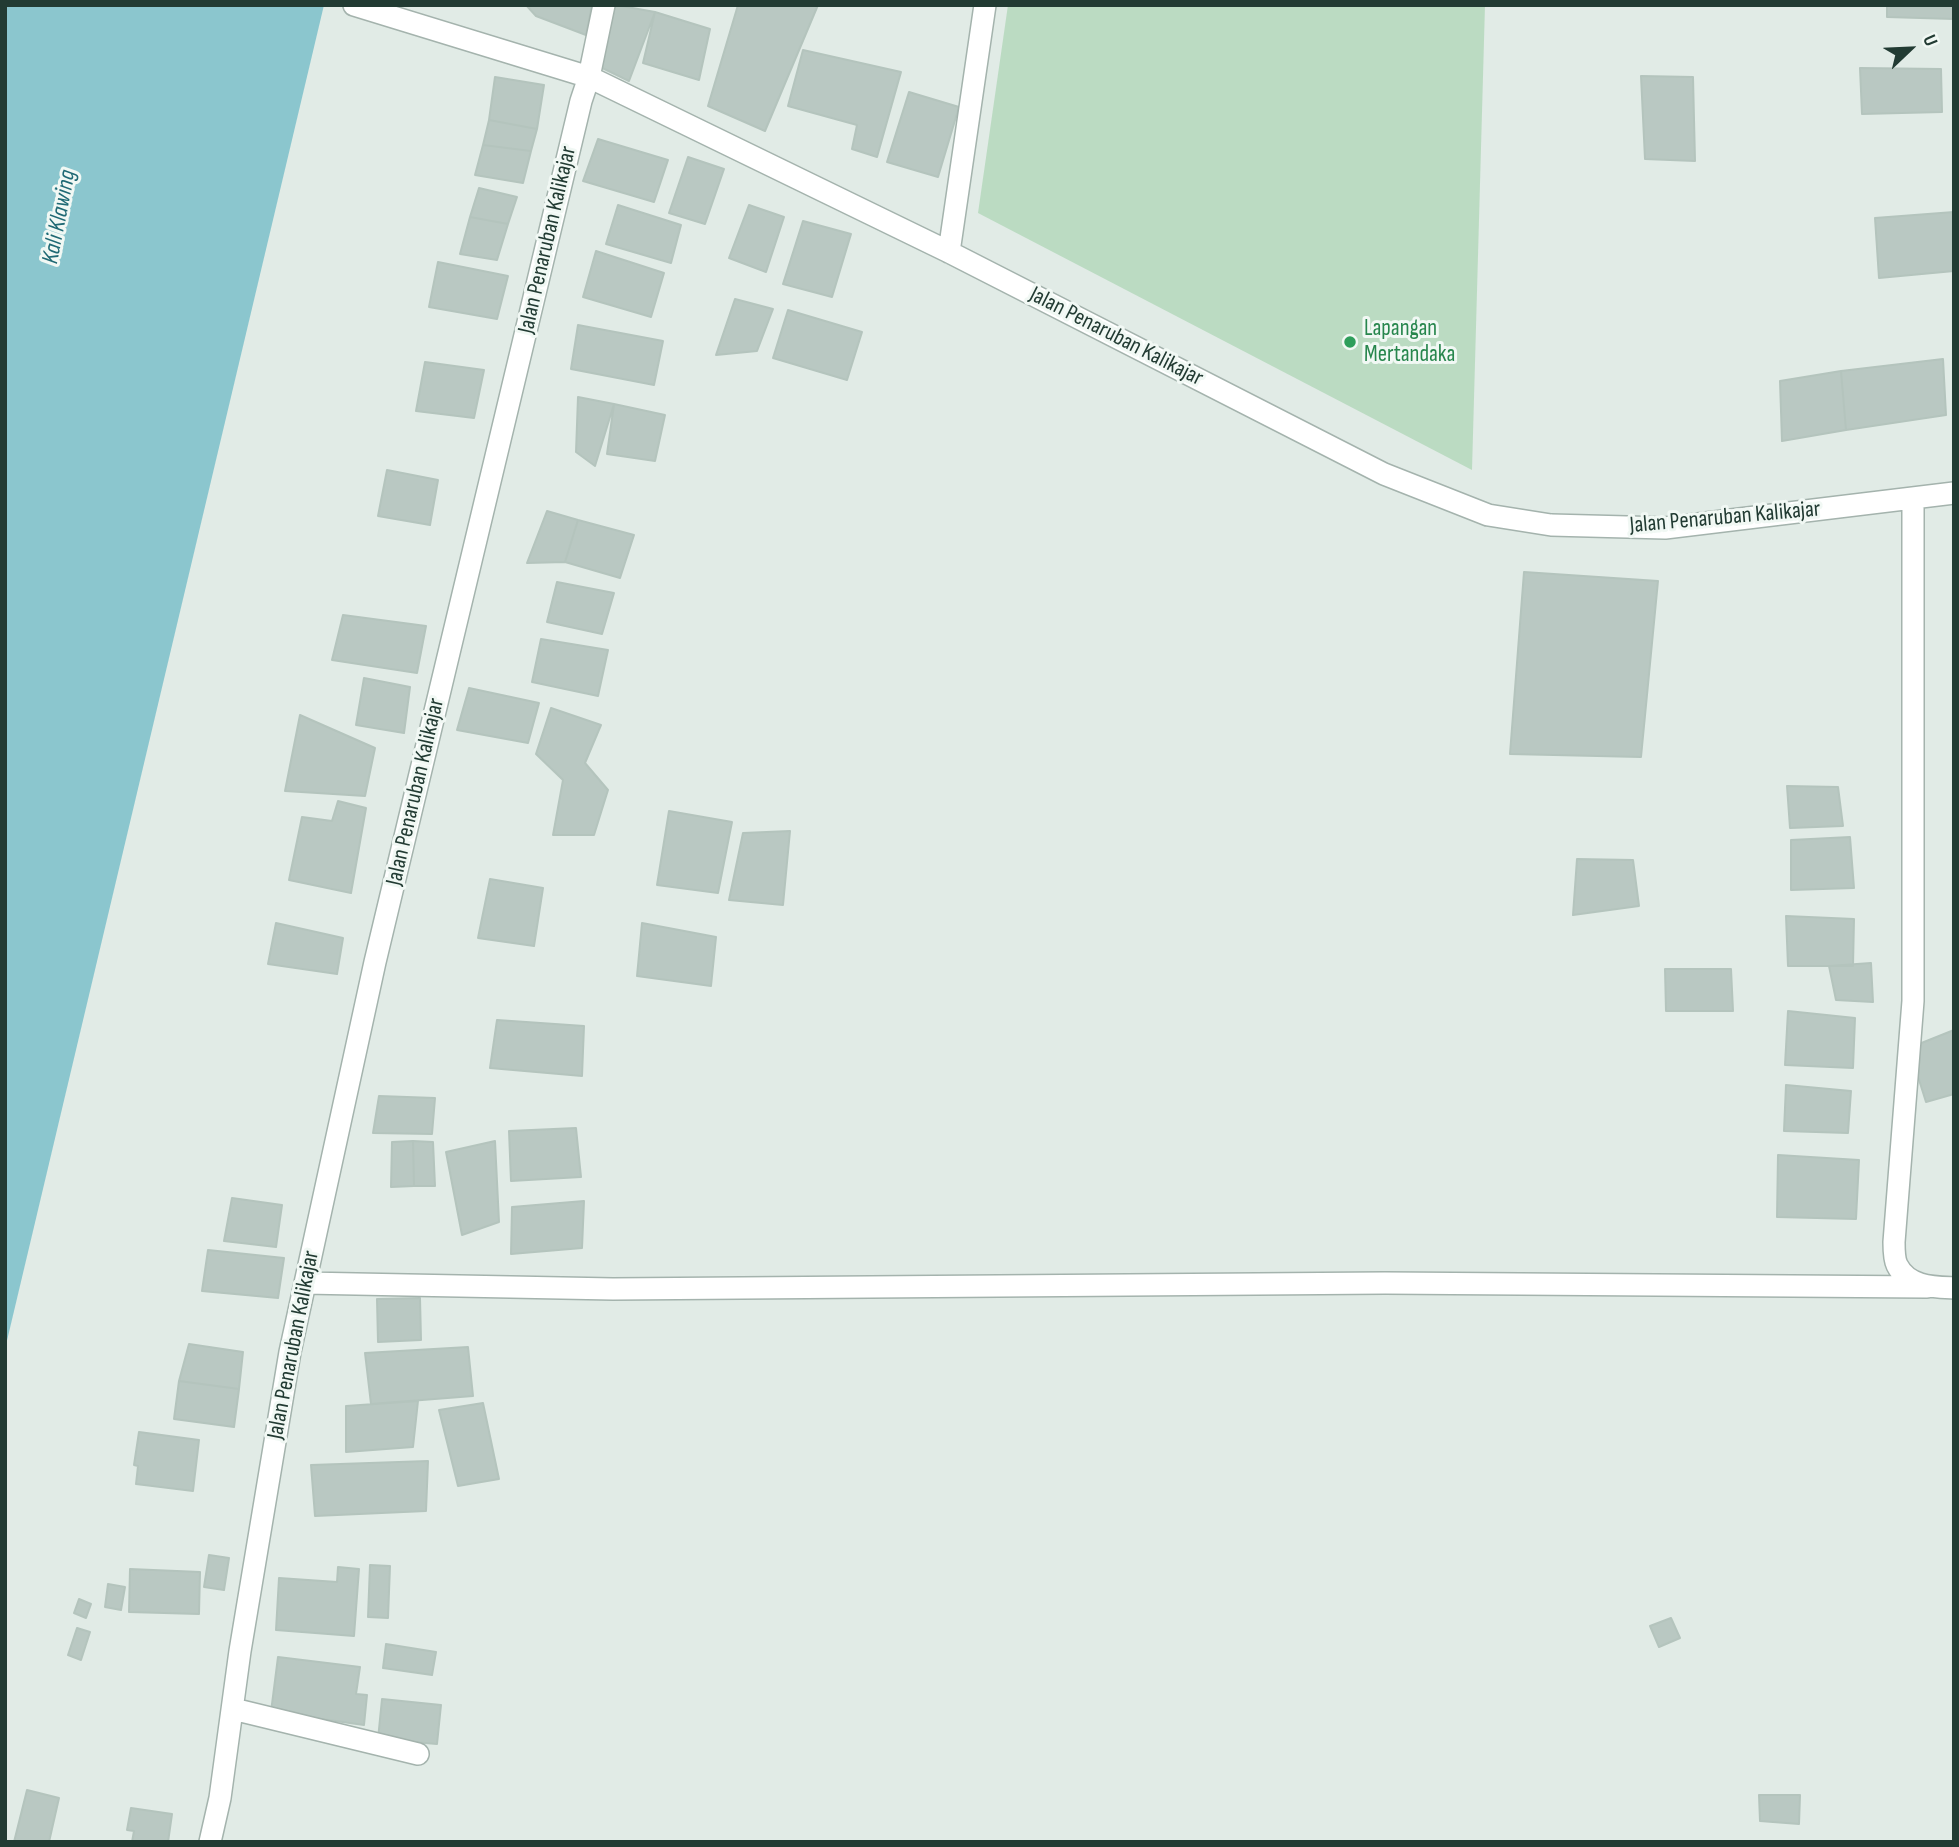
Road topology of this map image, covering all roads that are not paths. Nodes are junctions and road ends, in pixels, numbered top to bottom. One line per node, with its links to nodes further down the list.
1 (354, 5): 4 (street)
2 (604, 5): 4 (street)
3 (985, 5): 5 (street)
4 (589, 77): 5 (street, Jalan Penaruban Kalikajar); 8 (street, Jalan Penaruban Kalikajar)
5 (949, 252): 7 (street, Jalan Penaruban Kalikajar)
6 (1954, 493): 7 (street, Jalan Penaruban Kalikajar)
7 (1913, 499): 9 (street)
8 (305, 1283): 9 (street); 11 (street, Jalan Penaruban Kalikajar)
9 (1927, 1287): 10 (street)
10 (1954, 1288)
11 (233, 1709): 12 (street); 13 (street, Jalan Penaruban Kalikajar)
12 (418, 1754)
13 (210, 1842)

